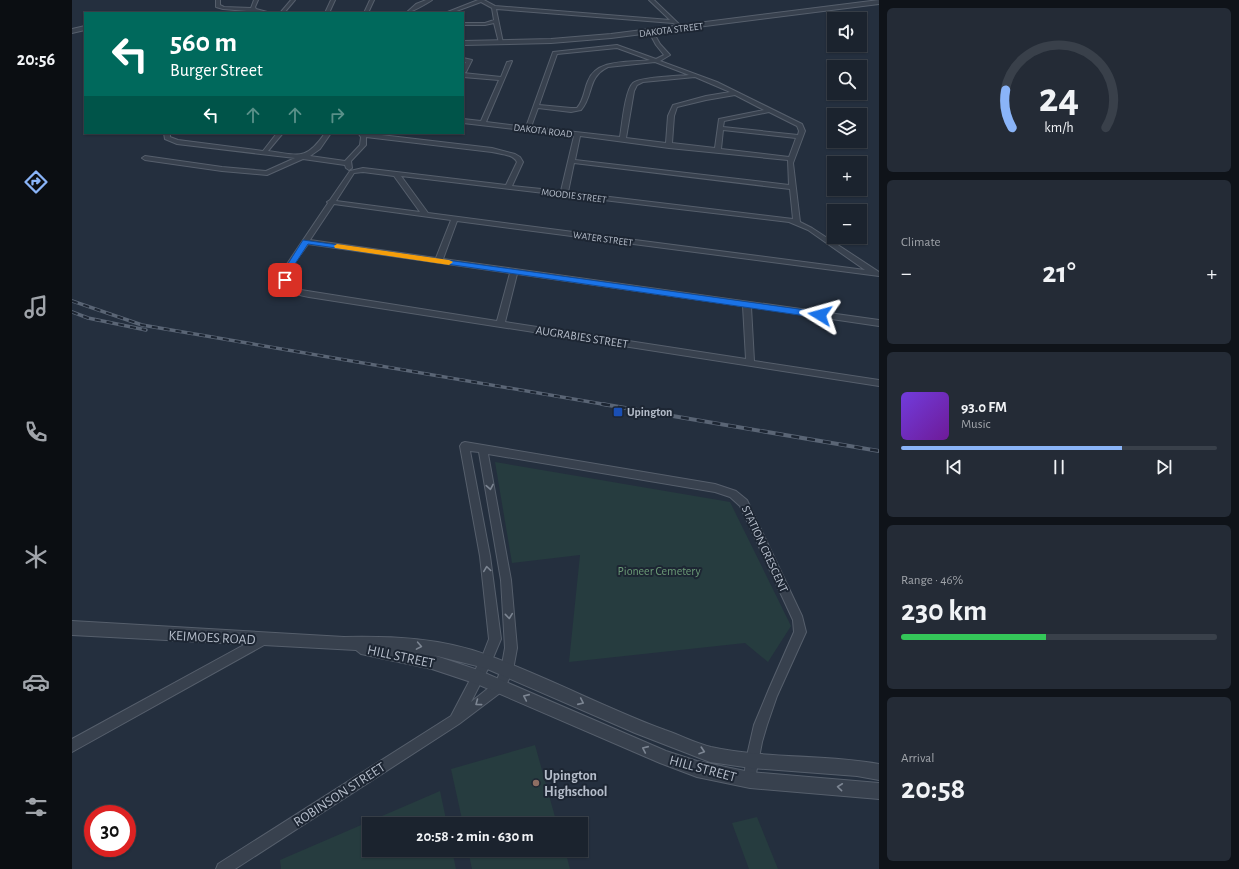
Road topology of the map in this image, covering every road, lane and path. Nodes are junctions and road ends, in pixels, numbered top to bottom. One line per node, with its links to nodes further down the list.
1 (218, 0): 11 (street)
2 (256, 0): 11 (street)
3 (293, 0): 13 (street)
4 (334, 0): 14 (street)
5 (372, 0): 15 (street)
6 (430, 0): 16 (street)
7 (481, 0): 10 (street); 17 (street)
8 (651, 0): 19 (street)
9 (879, 2): 21 (street, DAKOTA STREET)
10 (494, 7): 18 (street); 19 (street)
11 (254, 10): 12 (street)
12 (264, 12)
13 (283, 12)
14 (328, 12)
15 (366, 12)
16 (410, 12)
17 (450, 12)
18 (496, 20): 20 (street); 26 (street)
19 (676, 22): 21 (street)
20 (464, 24)
21 (681, 27): 24 (street, DAKOTA STREET)
22 (84, 28): 23 (street)
23 (72, 31)
24 (650, 32): 26 (street, DAKOTA STREET); 28 (street)
25 (464, 43): 26 (street, DAKOTA STREET)
26 (501, 43)
27 (464, 60): 30 (street)
28 (657, 61): 32 (street); 35 (street); 35 (street)
29 (510, 62): 33 (street)
30 (464, 71)
31 (464, 73): 33 (street)
32 (697, 76): 34 (street); 47 (street)
33 (502, 79): 38 (street)
34 (738, 93): 36 (street); 48 (street)
35 (536, 106): 39 (street)
36 (771, 110): 40 (street); 46 (street)
37 (464, 121): 38 (street, DAKOTA ROAD)
38 (483, 123): 39 (street, DAKOTA ROAD)
39 (528, 128): 45 (street, DAKOTA ROAD)
40 (720, 128): 46 (street); 49 (street)
41 (167, 134): 50 (street)
42 (279, 134): 50 (street)
43 (327, 134): 51 (street)
44 (362, 134): 55 (street); 58 (street)
45 (577, 135): 47 (street, DAKOTA ROAD); 54 (street)
46 (799, 137): 53 (street)
47 (623, 140): 48 (street, DAKOTA ROAD)
48 (669, 146): 49 (street, DAKOTA ROAD)
49 (718, 151): 53 (street, DAKOTA ROAD)
50 (264, 153): 51 (street)
51 (302, 156): 52 (street); 55 (street)
52 (145, 158)
53 (791, 159): 59 (street)
54 (571, 161): 59 (street); 60 (street)
55 (348, 163): 56 (street)
56 (352, 172): 57 (street, MOODIE STREET); 61 (street)
57 (396, 174): 58 (street, MOODIE STREET); 62 (street)
58 (508, 187): 60 (street, MOODIE STREET)
59 (792, 187): 64 (street)
60 (564, 194): 64 (street, MOODIE STREET)
61 (330, 202): 62 (street, WATER STREET); 65 (street)
62 (426, 215): 63 (street, WATER STREET)
63 (455, 218): 66 (street); 68 (street, WATER STREET)
64 (797, 222): 68 (street, MOODIE STREET)
65 (306, 242): 66 (street); 71 (street, AUGRABIES STREET)
66 (439, 261): 67 (street)
67 (514, 272): 69 (street); 71 (street)
68 (877, 276)
69 (747, 305): 70 (street); 72 (street)
70 (879, 323)
71 (500, 325): 72 (street, AUGRABIES STREET)
72 (750, 363): 73 (street, AUGRABIES STREET)
73 (879, 383)
74 (484, 449): 78 (street, STATION CRESCENT, one-way to 74); 79 (street, one-way to 79); 84 (street, STATION CRESCENT)
75 (72, 628): 76 (street, KEIMOES ROAD)
76 (262, 640): 77 (street, KEIMOES ROAD); 83 (street)
77 (352, 644): 78 (street, HILL STREET, one-way to 78); 80 (street, HILL STREET)
78 (486, 661): 79 (street, HILL STREET); 80 (street, STATION CRESCENT)
79 (507, 670): 81 (street); 84 (street, HILL STREET, one-way to 84)
80 (478, 676): 81 (street, HILL STREET); 82 (street, ROBINSON STREET)
81 (500, 686): 82 (street, ROBINSON STREET, one-way to 82); 86 (street, HILL STREET, one-way to 81)
82 (455, 720): 88 (street, ROBINSON STREET)
83 (72, 746)
84 (751, 760): 85 (street, HILL STREET); 86 (street, STATION CRESCENT)
85 (879, 772)
86 (750, 780): 87 (street, HILL STREET, one-way to 86)
87 (879, 791)
88 (230, 867)

